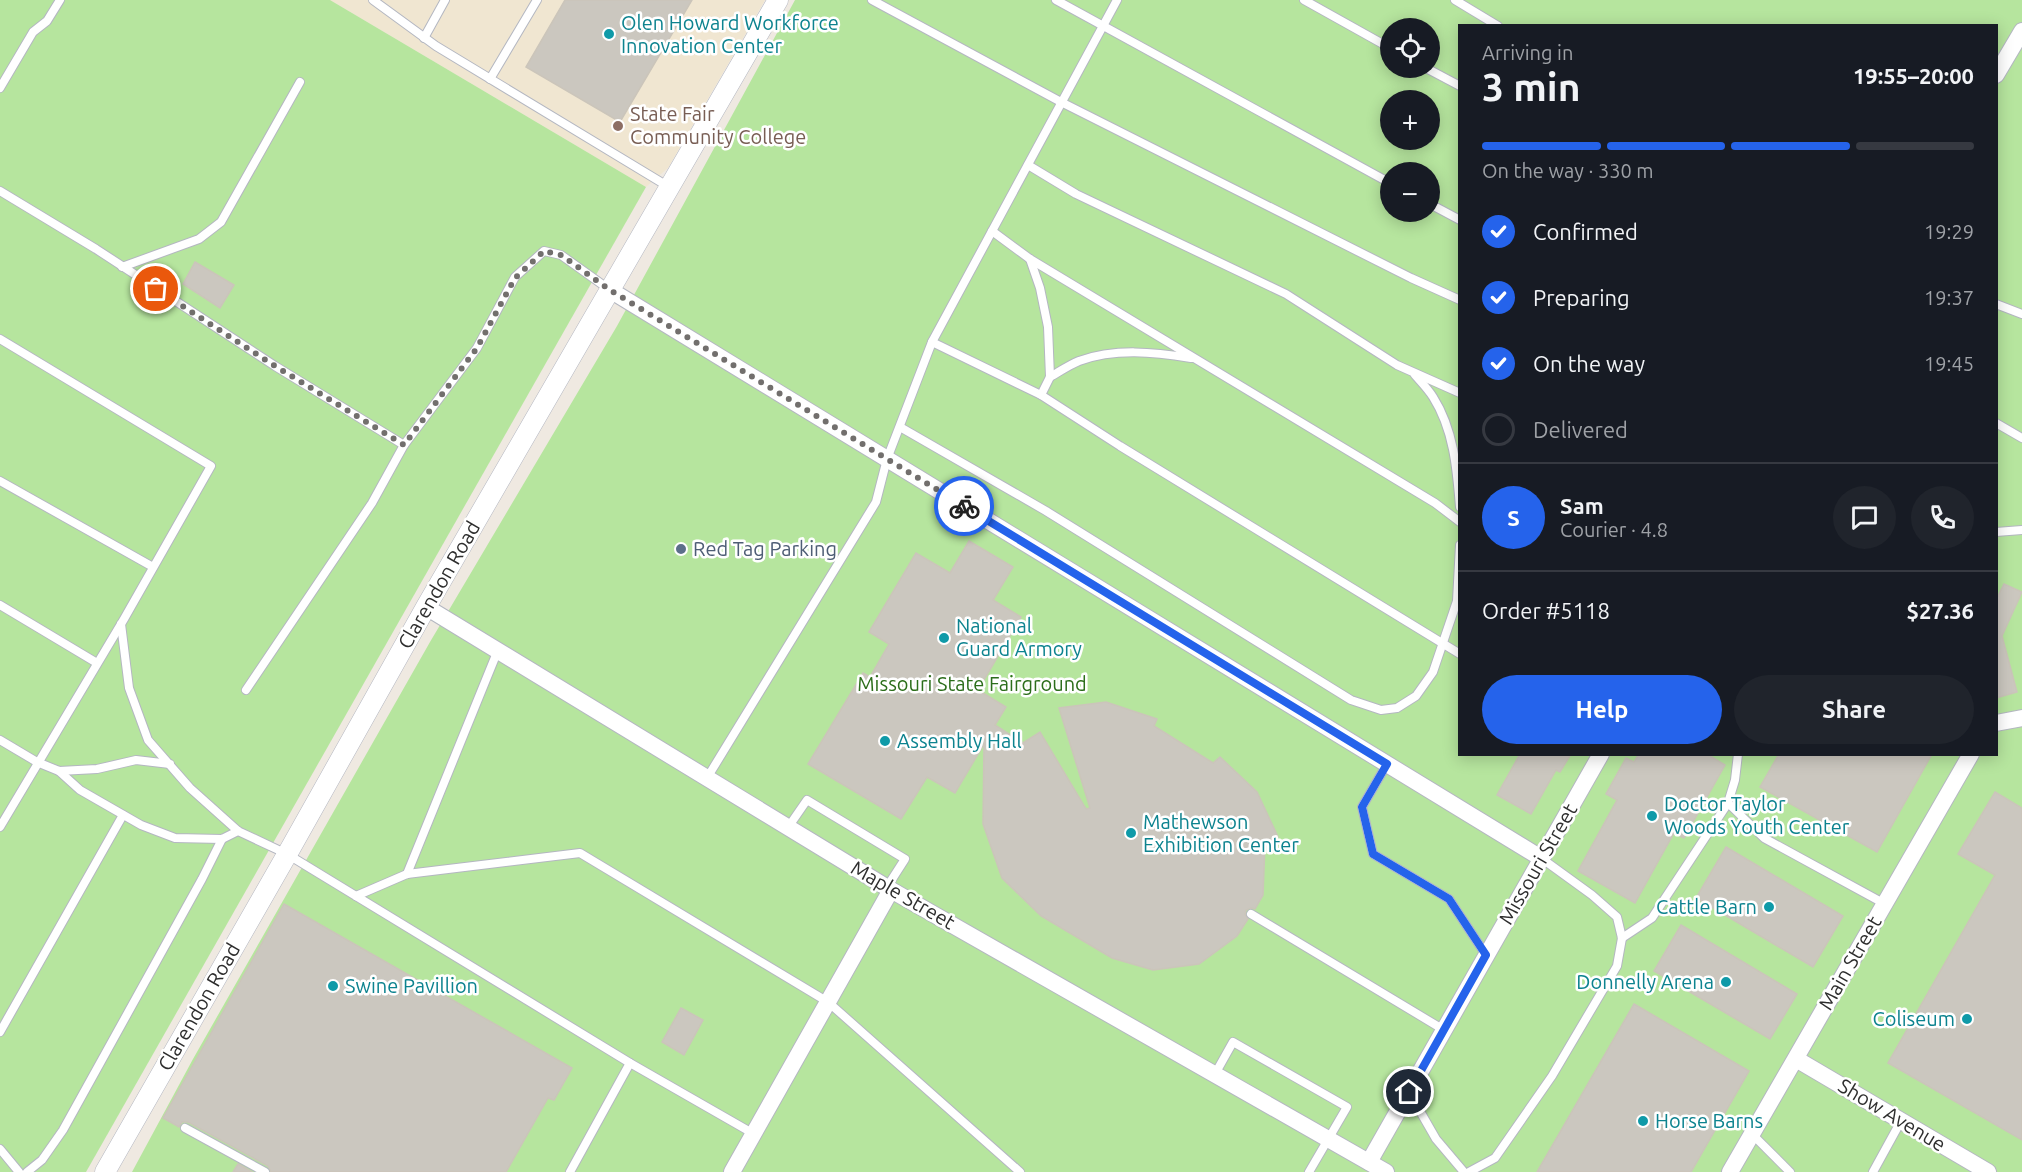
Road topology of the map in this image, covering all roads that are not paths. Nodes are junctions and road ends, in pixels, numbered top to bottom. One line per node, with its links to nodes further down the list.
1 (60, 0): 21 (lane)
2 (373, 0): 14 (lane)
3 (445, 0): 14 (lane)
4 (537, 0): 18 (lane)
5 (778, 0): 25 (street, Clarendon Road)
6 (872, 0): 22 (lane)
7 (1056, 0): 12 (lane)
8 (1117, 0): 12 (lane)
9 (1304, 0): 15 (lane)
10 (1455, 0): 11 (lane)
11 (1495, 24)
12 (1103, 25): 22 (lane); 24 (lane)
13 (2022, 31): 16 (street)
14 (424, 38): 18 (lane)
15 (1380, 42)
16 (1998, 72)
17 (1440, 75): 20 (lane)
18 (490, 79): 25 (lane)
19 (300, 82): 31 (lane)
20 (1458, 85)
21 (0, 88)
22 (1061, 102): 23 (lane); 33 (lane)
23 (1028, 165): 29 (lane); 39 (lane)
24 (1380, 177)
25 (669, 187): 32 (street, Clarendon Road)
26 (0, 191): 31 (lane)
27 (1440, 209): 28 (lane)
28 (1458, 219)
29 (992, 231): 30 (lane); 37 (lane)
30 (1030, 259): 38 (lane); 40 (lane)
31 (122, 267): 46 (lane)
32 (610, 290): 46 (lane); 47 (street); 56 (street, Clarendon Road)
33 (1458, 299)
34 (1998, 305): 35 (lane)
35 (2022, 314)
36 (0, 339): 53 (lane)
37 (932, 342): 42 (lane); 44 (lane)
38 (1196, 359): 40 (lane); 50 (lane)
39 (1413, 372): 41 (lane); 48 (lane)
40 (1050, 377): 42 (lane)
41 (1458, 392)
42 (1041, 395): 58 (lane)
43 (1998, 424): 45 (lane)
44 (900, 427): 47 (lane); 58 (lane)
45 (2022, 438)
46 (404, 445): 62 (lane)
47 (887, 459): 71 (street); 73 (lane)
48 (1458, 480)
49 (0, 481): 53 (lane)
50 (1458, 520)
51 (2022, 530): 52 (lane)
52 (1998, 532)
53 (153, 567): 57 (lane)
54 (1458, 582): 58 (lane)
55 (0, 605): 61 (lane)
56 (426, 607): 59 (street, Maple Street); 80 (street, Clarendon Road)
57 (121, 624): 61 (lane); 70 (lane)
58 (1442, 642): 60 (lane)
59 (498, 650): 73 (street, Maple Street); 82 (lane)
60 (1458, 653)
61 (97, 663): 69 (lane)
62 (246, 690)
63 (2022, 718): 64 (street)
64 (1998, 723)
65 (0, 740): 69 (lane)
66 (1600, 756): 81 (street, Missouri Street)
67 (1738, 756): 74 (lane)
68 (1970, 756): 85 (street, Main Street)
69 (38, 762): 72 (lane); 77 (lane)
70 (170, 764): 72 (lane); 78 (lane)
71 (1387, 764): 81 (street); 88 (lane)
72 (59, 771): 75 (lane)
73 (707, 778): 76 (street, Maple Street)
74 (1728, 803): 85 (lane); 87 (lane)
75 (123, 815): 79 (lane); 91 (lane)
76 (789, 826): 83 (street, Maple Street); 83 (lane)
77 (0, 827)
78 (238, 831): 79 (lane); 80 (lane)
79 (222, 839): 104 (lane)
80 (287, 854): 84 (lane); 105 (street, Clarendon Road)
81 (1541, 858): 87 (lane); 88 (street, Missouri Street)
82 (407, 874): 84 (lane); 89 (lane)
83 (889, 888): 89 (street); 94 (street, Maple Street)
84 (356, 896): 93 (lane)
85 (1885, 904): 92 (street, Main Street)
86 (1251, 914): 90 (lane)
87 (1622, 938): 113 (lane)
88 (1486, 955): 90 (street, Missouri Street)
89 (828, 1002): 98 (street); 109 (lane)
90 (1444, 1030): 95 (street, Missouri Street)
91 (0, 1032)
92 (1796, 1059): 96 (street, Show Avenue); 99 (street, Main Street)
93 (630, 1063): 98 (lane); 107 (lane)
94 (1215, 1074): 100 (street, Maple Street); 100 (lane)
95 (1409, 1092): 102 (street, Missouri Street); 112 (lane)
96 (1901, 1121): 116 (lane); 117 (street, Show Avenue)
97 (185, 1128): 106 (lane)
98 (754, 1134): 108 (street)
99 (1752, 1134): 114 (street, Main Street); 115 (lane)
100 (1329, 1140): 102 (street, Maple Street); 110 (lane)
101 (0, 1149): 103 (lane)
102 (1369, 1162): 111 (street, Maple Street)
103 (19, 1172)
104 (27, 1172)
105 (105, 1172)
106 (265, 1172)
107 (570, 1172)
108 (732, 1172)
109 (1020, 1172)
110 (1309, 1172)
111 (1386, 1172)
112 (1464, 1172)
113 (1469, 1172)
114 (1730, 1172)
115 (1790, 1172)
116 (1873, 1172)
117 (1988, 1172)

